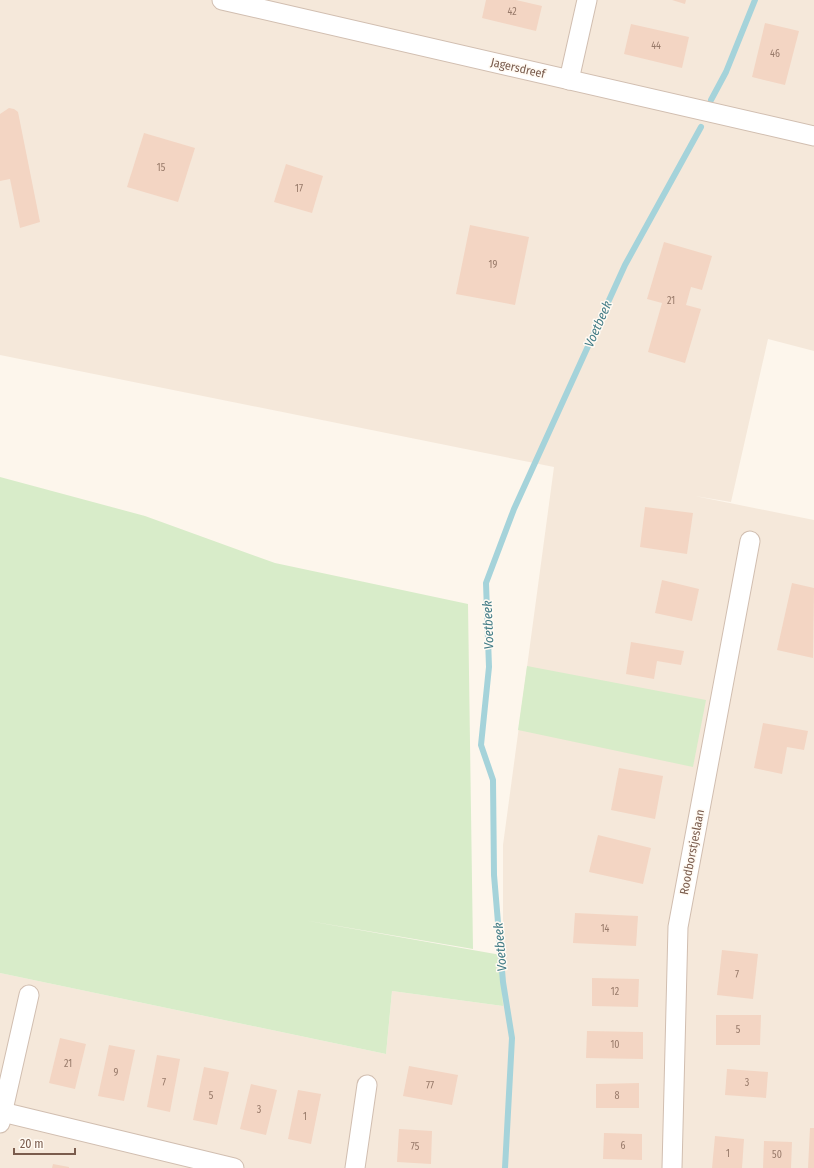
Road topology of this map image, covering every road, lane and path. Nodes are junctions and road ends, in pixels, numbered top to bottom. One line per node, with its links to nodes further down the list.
1 (222, 0): 3 (street, Jagersdreef)
2 (587, 0): 3 (street)
3 (569, 80): 4 (street, Jagersdreef)
4 (814, 136)
5 (750, 541): 11 (street, Roodborstjeslaan)
6 (28, 995): 8 (street)
7 (367, 1085): 10 (street)
8 (1, 1118): 9 (street)
9 (234, 1168)
10 (355, 1168)
11 (672, 1168)

